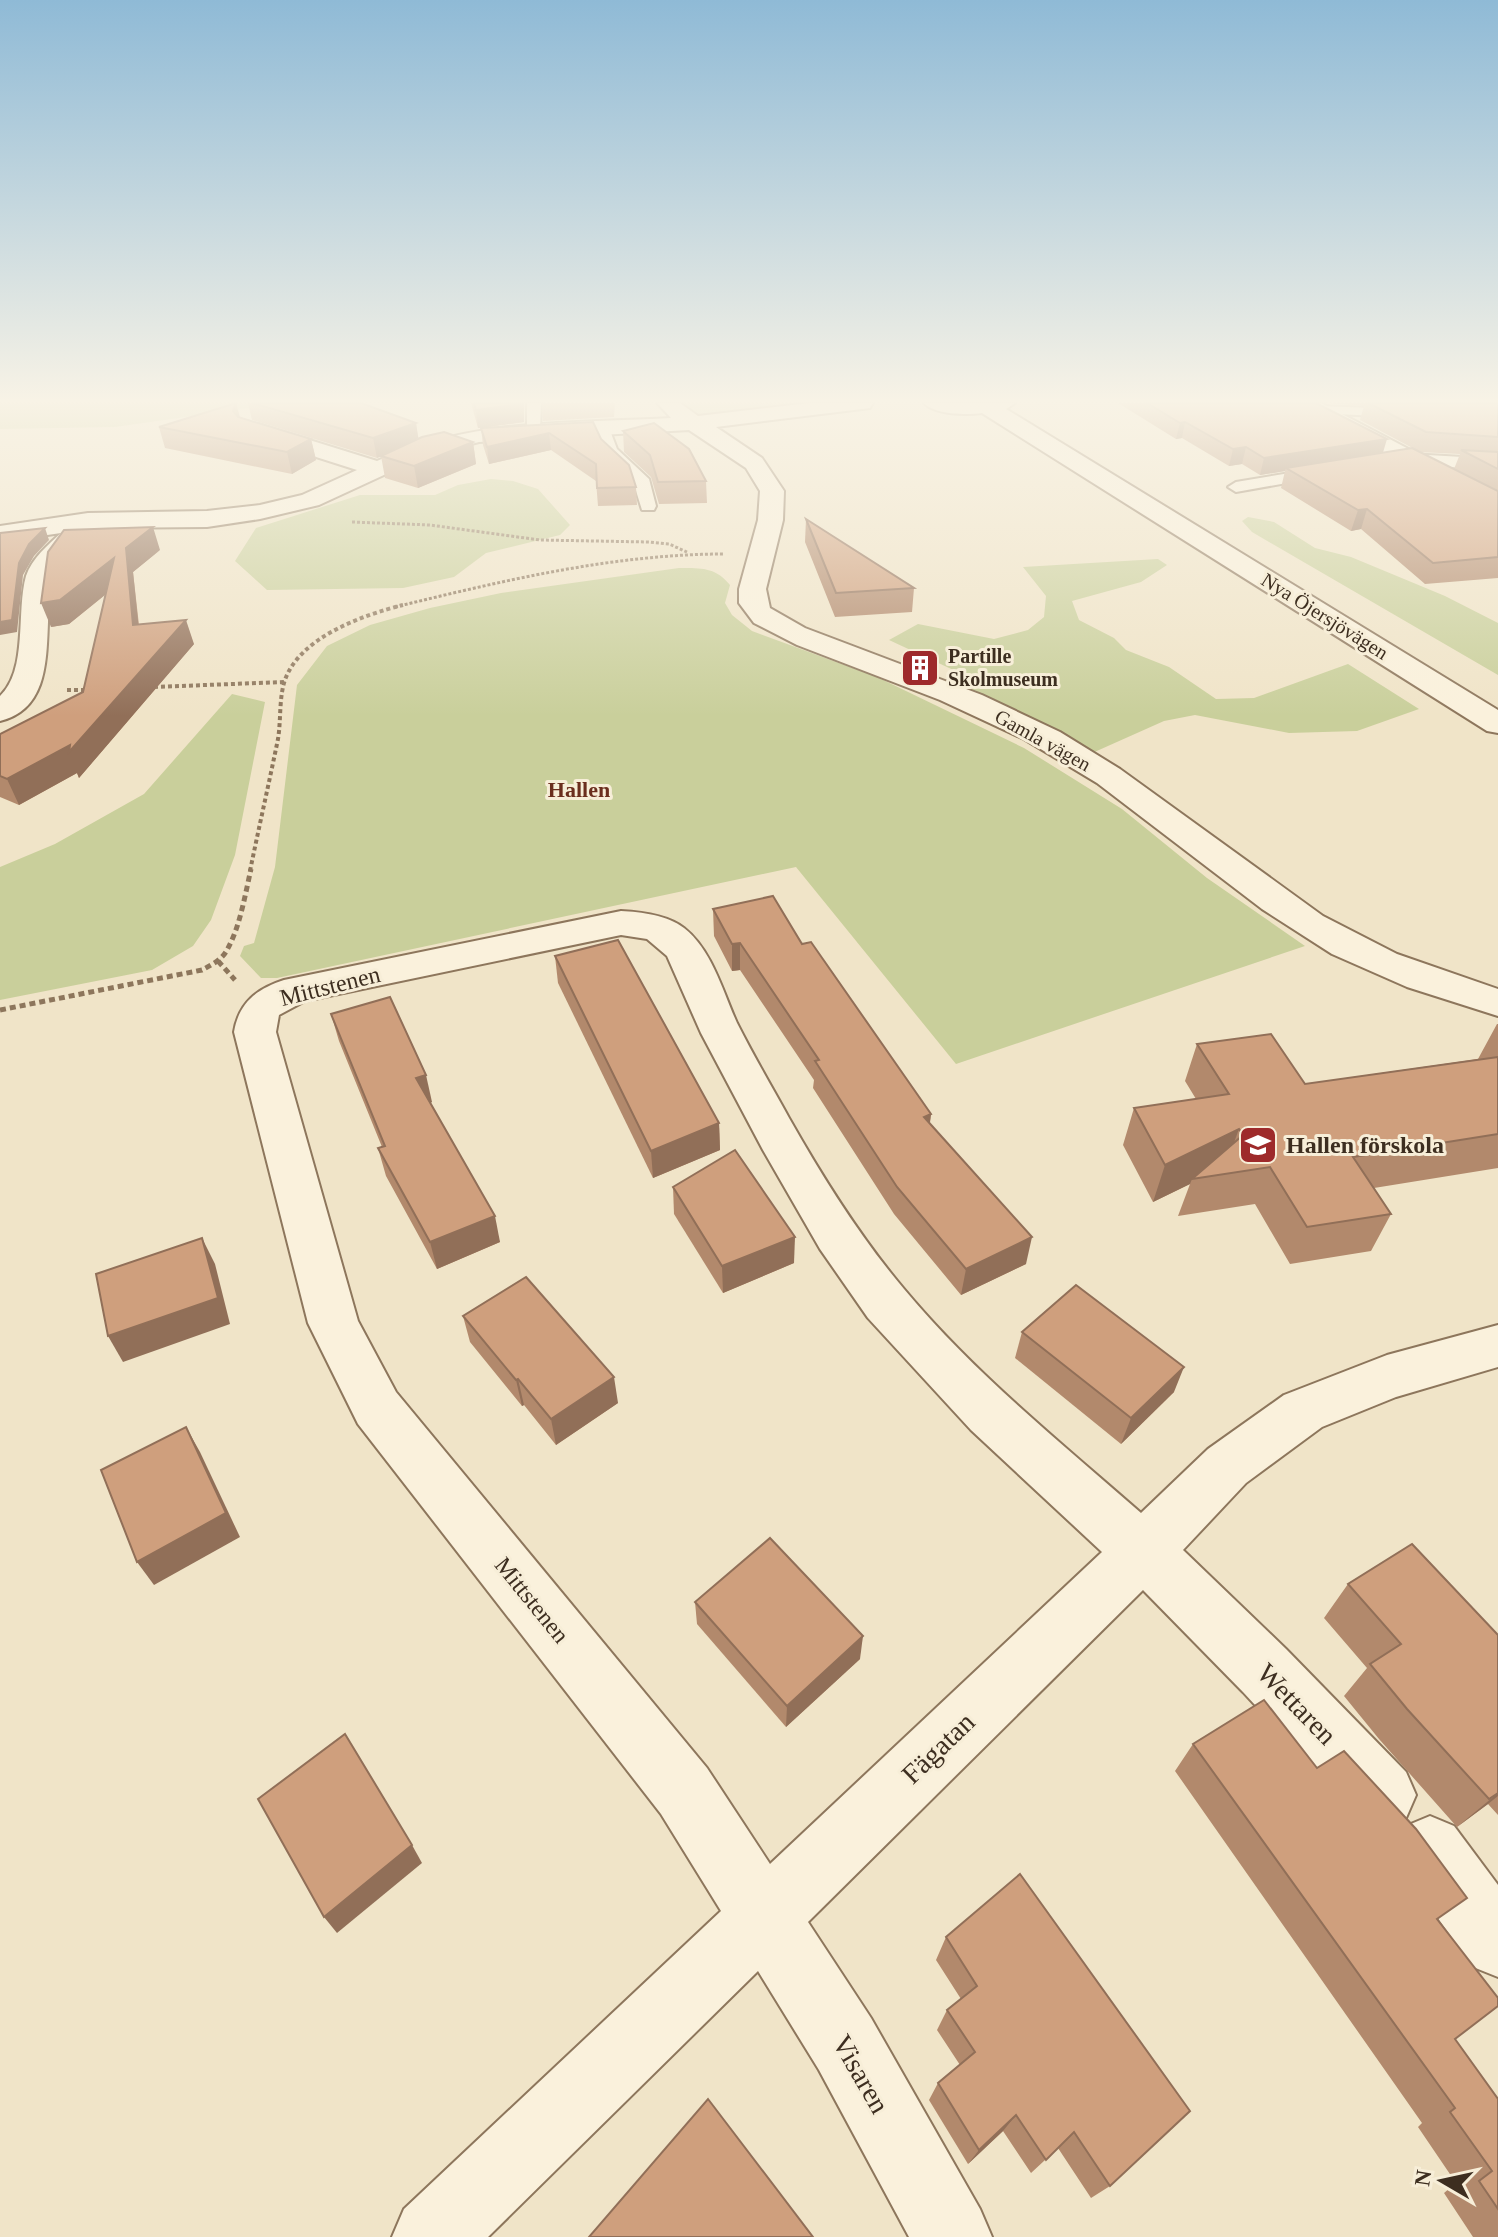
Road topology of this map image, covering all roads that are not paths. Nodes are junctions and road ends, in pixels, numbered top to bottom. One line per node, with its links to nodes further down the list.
1 (279, 507): 4 (street)
2 (774, 507): 8 (street, Gamla vägen)
3 (1157, 507): 7 (street, Nya Öjersjövägen)
4 (88, 521): 5 (street); 6 (street)
5 (0, 534)
6 (0, 712)
7 (1498, 724)
8 (1498, 1003)
9 (1498, 1346): 10 (street, Fägatan)
10 (1143, 1551): 11 (street, Fägatan); 11 (street, Mittstenen); 12 (street, Wettaren)
11 (765, 1914): 13 (street, Fägatan); 14 (street, Visaren)
12 (1498, 1942)
13 (432, 2237)
14 (952, 2237)

